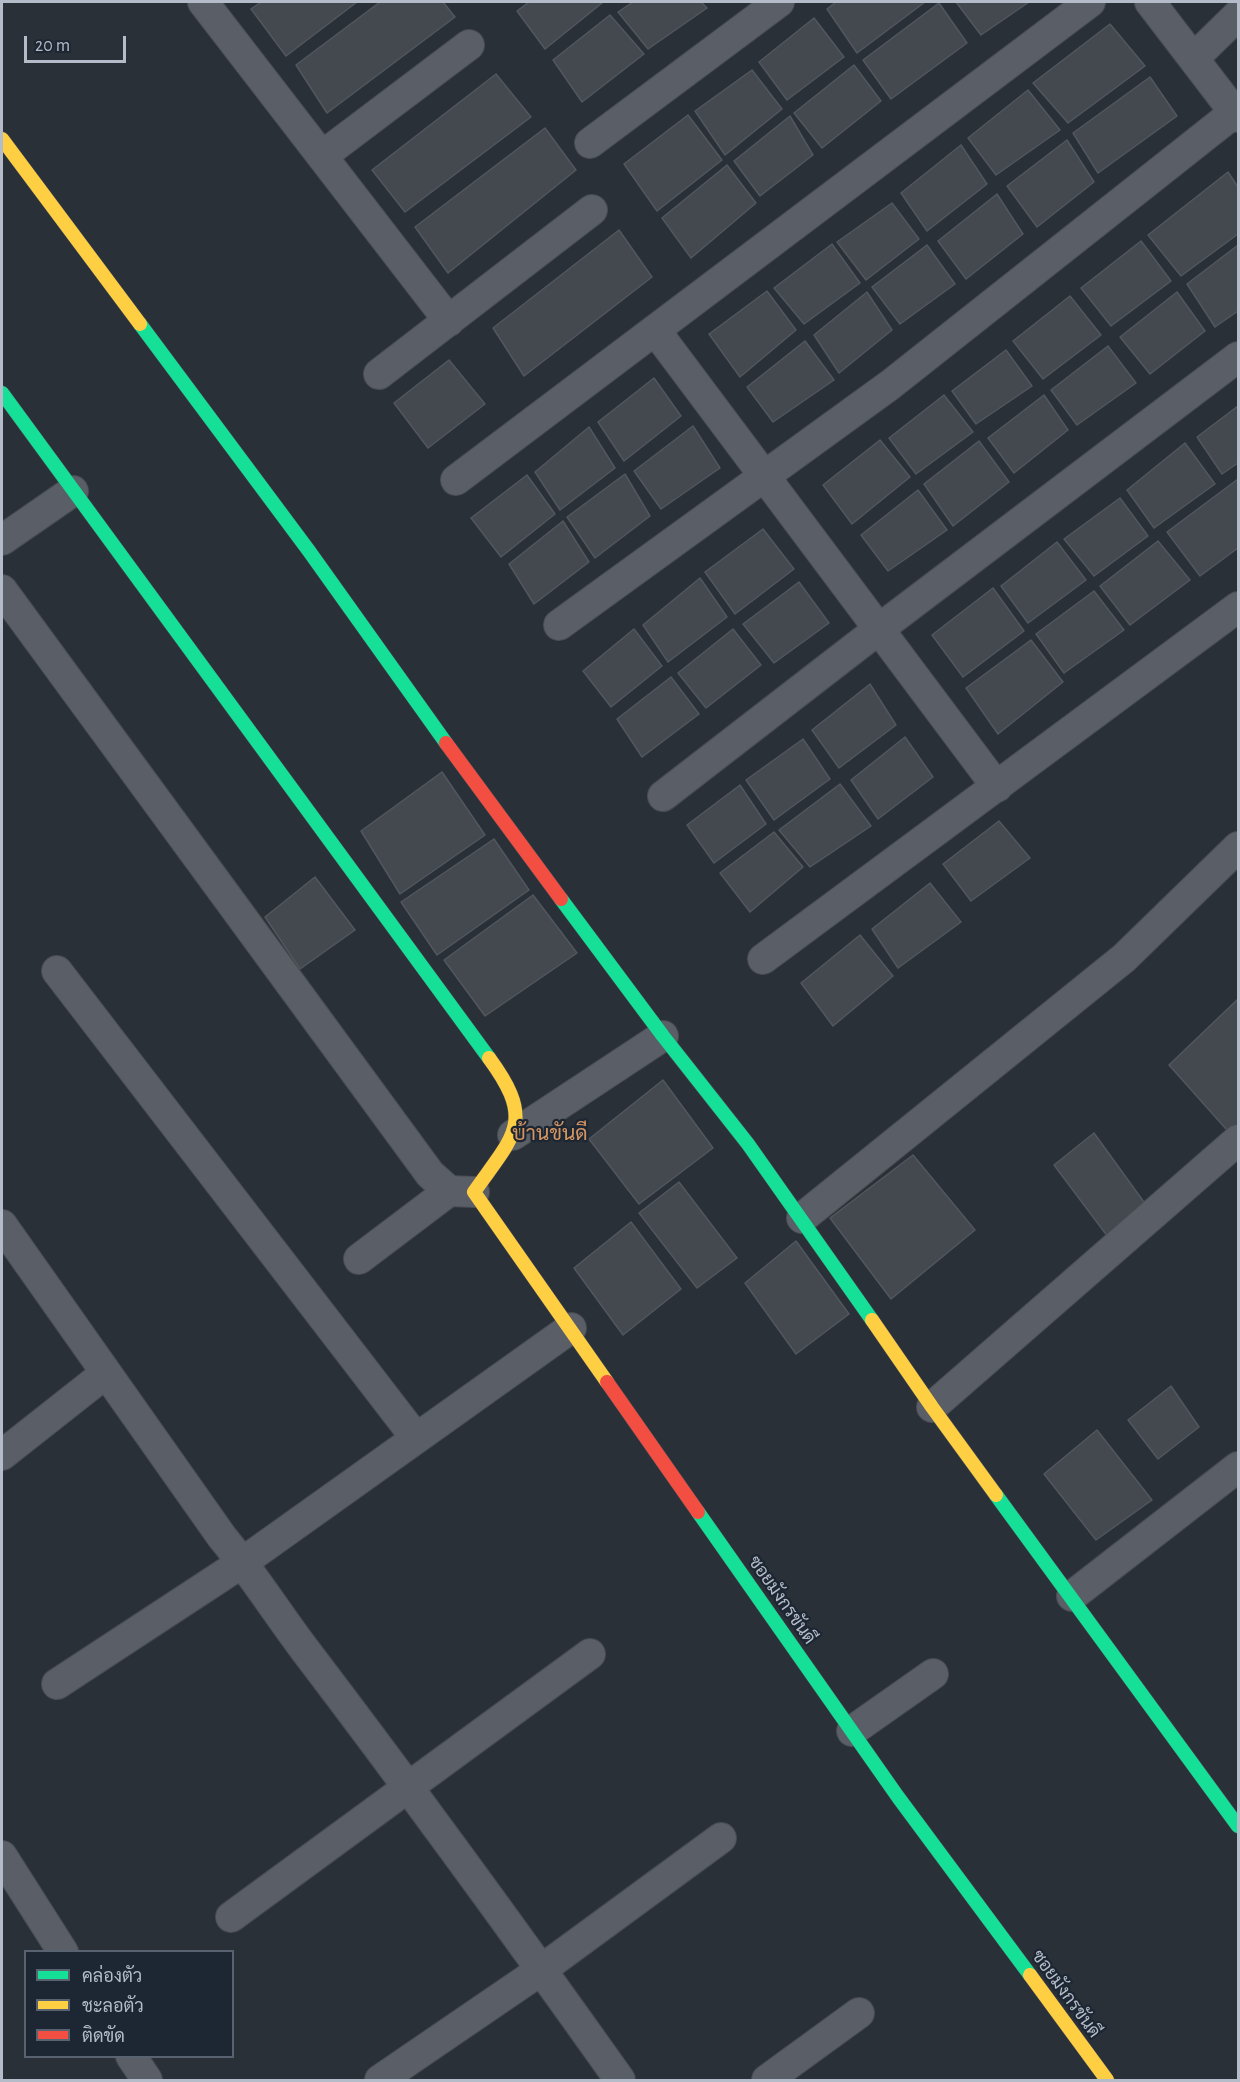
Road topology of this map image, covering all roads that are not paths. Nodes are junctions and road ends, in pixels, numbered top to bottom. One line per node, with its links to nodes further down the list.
1 (203, 2): 11 (street)
2 (779, 2): 10 (street)
3 (1090, 2): 14 (street)
4 (1150, 2): 7 (street)
5 (1239, 15): 7 (street)
6 (469, 45): 11 (street)
7 (1194, 58): 8 (street)
8 (1237, 114): 18 (street)
9 (2, 139): 31 (street)
10 (590, 143)
11 (322, 156): 13 (street)
12 (592, 210): 13 (street)
13 (449, 321): 16 (street)
14 (655, 330): 18 (street); 19 (street)
15 (1239, 357): 25 (street)
16 (379, 374)
17 (2, 393): 20 (street)
18 (764, 476): 24 (street); 25 (street)
19 (456, 480)
20 (73, 491): 21 (street); 32 (street)
21 (2, 540)
22 (2, 590): 34 (street)
23 (1239, 607): 26 (street)
24 (559, 625)
25 (879, 629): 26 (street); 27 (street)
26 (997, 787): 29 (street)
27 (663, 796)
28 (1239, 847): 35 (street)
29 (763, 959)
30 (57, 971): 41 (street)
31 (663, 1036): 32 (street); 35 (street)
32 (513, 1135): 34 (street)
33 (1239, 1140): 40 (street)
34 (462, 1191): 37 (street); 38 (street, ซอยมังกรขันดี)
35 (802, 1218): 40 (street)
36 (2, 1225): 39 (street)
37 (359, 1259)
38 (571, 1328): 41 (street); 49 (street, ซอยมังกรขันดี)
39 (106, 1373): 42 (street); 44 (street)
40 (932, 1407): 45 (street)
41 (416, 1438): 44 (street)
42 (2, 1455)
43 (1239, 1467): 45 (street)
44 (243, 1562): 48 (street); 50 (street)
45 (1072, 1596): 51 (street)
46 (590, 1654): 50 (street)
47 (933, 1674): 49 (street)
48 (57, 1684)
49 (852, 1731): 63 (street, ซอยมังกรขันดี)
50 (409, 1787): 54 (street); 56 (street)
51 (1239, 1826)
52 (721, 1838): 56 (street)
53 (2, 1856): 55 (street)
54 (231, 1917)
55 (62, 1950)
56 (541, 1970): 60 (street); 61 (street)
57 (859, 2013): 62 (street)
58 (132, 2058): 59 (street)
59 (147, 2080)
60 (380, 2080)
61 (620, 2080)
62 (767, 2080)
63 (1107, 2080)

